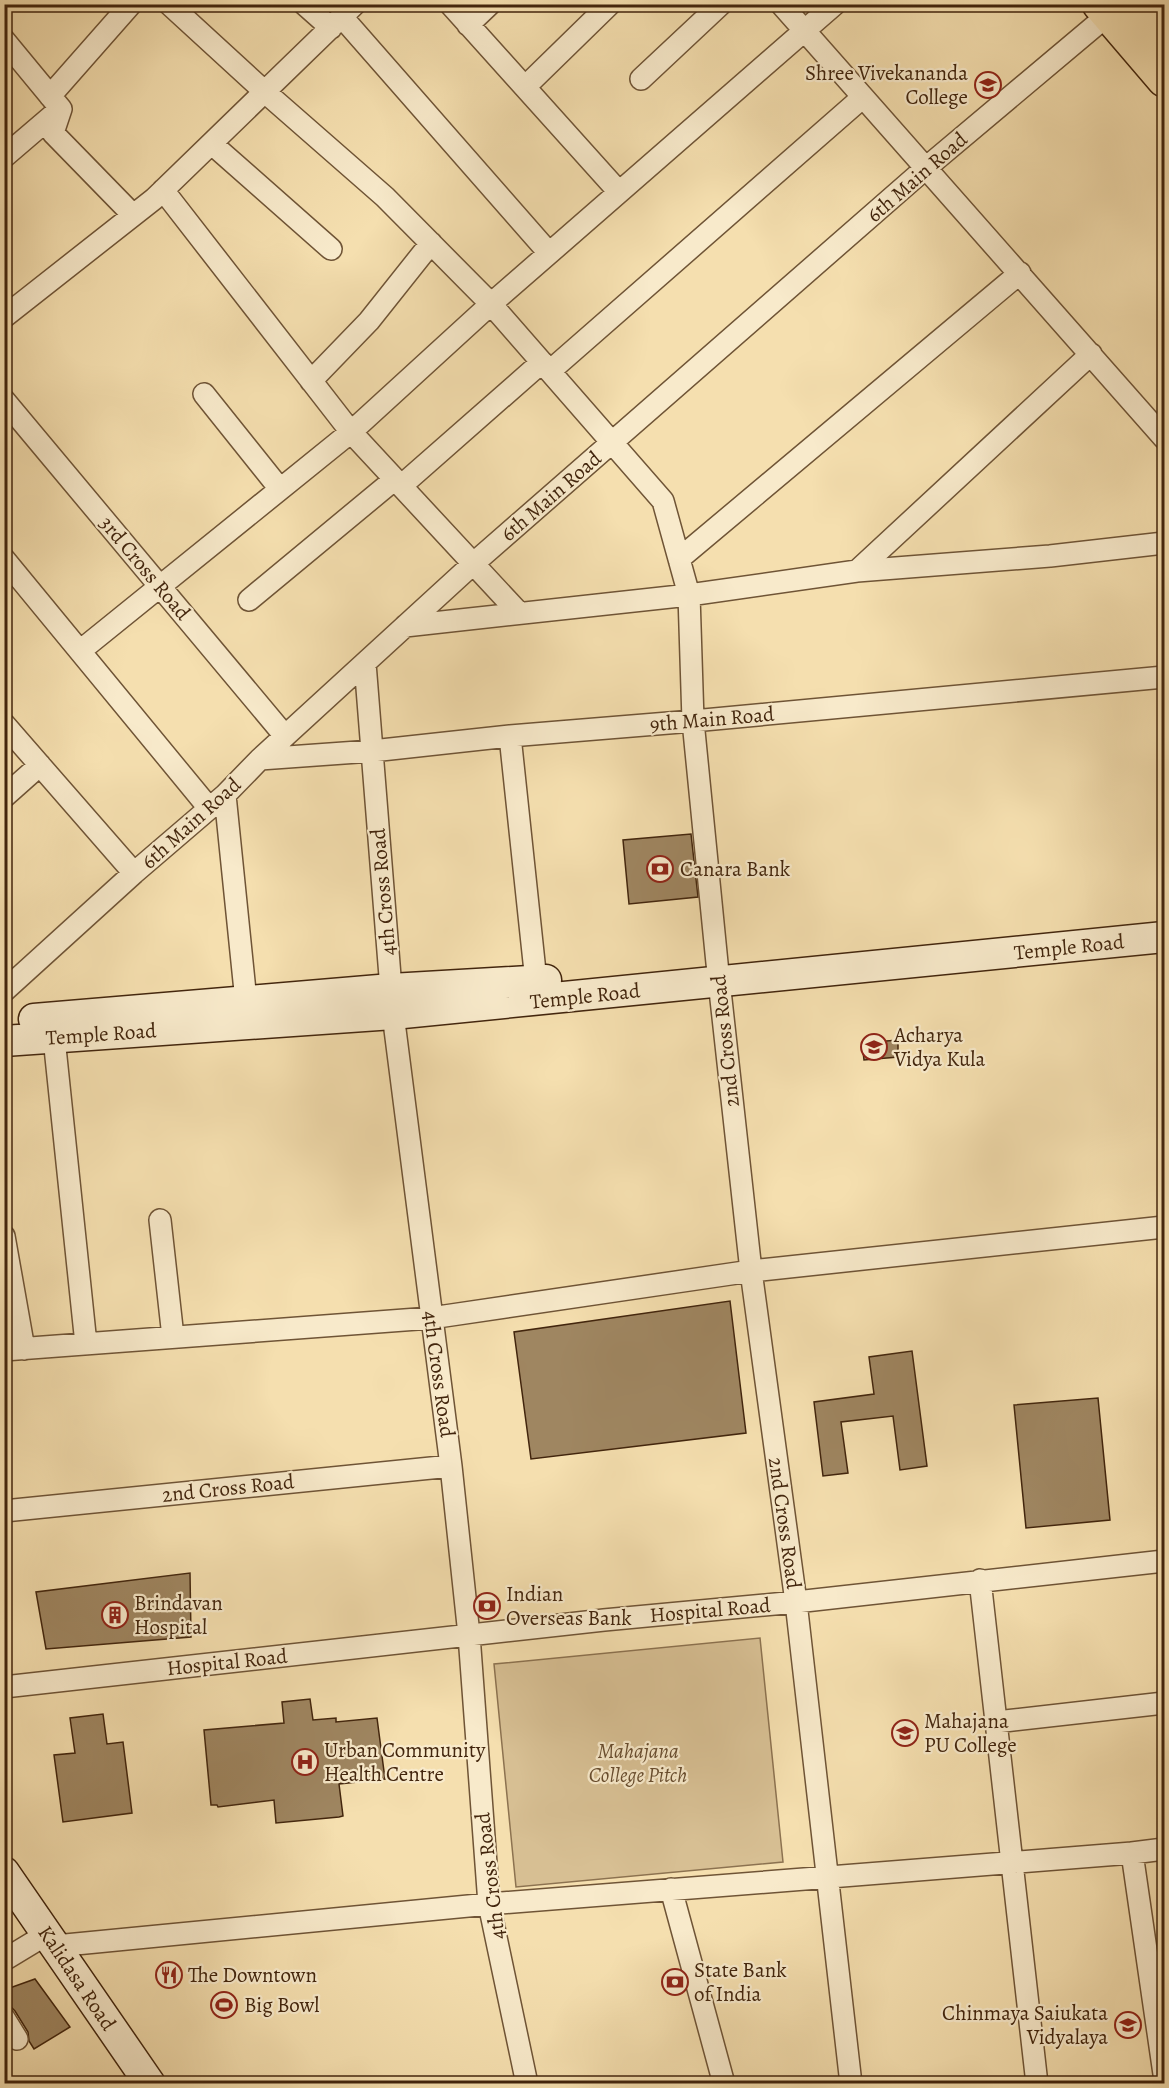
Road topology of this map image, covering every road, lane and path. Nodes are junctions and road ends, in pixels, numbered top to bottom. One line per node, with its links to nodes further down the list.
1 (131, 4): 21 (street)
2 (169, 4): 19 (street, 2nd Cross Road)
3 (304, 4): 11 (street)
4 (450, 4): 12 (street)
5 (490, 4): 12 (street)
6 (610, 4): 18 (street)
7 (721, 4): 16 (street)
8 (781, 4): 13 (street)
9 (834, 4): 13 (street)
10 (1115, 7): 15 (main road); 17 (main road); 24 (street, 6th Main Road)
11 (343, 17): 19 (street); 30 (street)
12 (468, 25): 18 (street)
13 (804, 31): 20 (street); 26 (street)
14 (4, 40): 21 (street)
15 (1164, 41)
16 (641, 79)
17 (1164, 80)
18 (525, 87): 26 (street)
19 (265, 92): 22 (street); 28 (street, 2nd Cross Road)
20 (863, 97): 24 (street); 35 (street)
21 (56, 102): 23 (street); 27 (street)
22 (212, 144): 25 (street); 29 (street)
23 (4, 157)
24 (927, 167): 31 (street); 41 (street, 6th Main Road)
25 (163, 190): 27 (street); 36 (street)
26 (619, 192): 30 (street)
27 (133, 216): 33 (street)
28 (431, 243): 32 (street, 2nd Cross Road); 36 (street)
29 (331, 249)
30 (549, 253): 32 (street)
31 (1020, 273): 34 (street); 46 (street)
32 (491, 304): 35 (street, 2nd Cross Road); 39 (street)
33 (4, 317)
34 (1091, 354): 40 (street); 48 (street)
35 (546, 367): 41 (street, 2nd Cross Road); 42 (street)
36 (311, 381): 39 (street)
37 (204, 394): 43 (street)
38 (4, 400): 49 (street, 3rd Cross Road)
39 (351, 432): 42 (street); 43 (street)
40 (1164, 438)
41 (612, 442): 46 (street, 2nd Cross Road); 47 (street, 6th Main Road)
42 (398, 482): 47 (street); 51 (street)
43 (280, 489): 49 (street)
44 (1164, 543): 48 (street)
45 (4, 559): 54 (street)
46 (679, 559): 50 (street, 2nd Cross Road)
47 (474, 563): 52 (street); 53 (street, 6th Main Road)
48 (857, 572): 50 (street)
49 (160, 586): 54 (street); 59 (street, 3rd Cross Road)
50 (688, 595): 52 (street); 57 (street, 2nd Cross Road)
51 (249, 600)
52 (519, 613): 53 (street)
53 (405, 626): 55 (street, 6th Main Road)
54 (81, 651): 65 (street)
55 (365, 663): 59 (street, 6th Main Road); 61 (street, 4th Cross Road)
56 (1164, 677): 57 (street, 9th Main Road)
57 (693, 722): 60 (street, 9th Main Road); 69 (street, 2nd Cross Road)
58 (4, 724): 63 (street)
59 (285, 736): 62 (street, 6th Main Road)
60 (510, 736): 61 (street, 9th Main Road); 71 (street)
61 (372, 751): 62 (street, 9th Main Road); 74 (street, 4th Cross Road)
62 (260, 759): 65 (street, 6th Main Road)
63 (40, 765): 64 (street); 66 (street)
64 (4, 797)
65 (217, 802): 66 (street, 6th Main Road); 73 (street)
66 (134, 873): 70 (street, 6th Main Road)
67 (1164, 919): 69 (street, Temple Road)
68 (1164, 937): 69 (street, Temple Road)
69 (718, 973): 71 (street, Temple Road); 74 (street, Temple Road); 81 (street, 2nd Cross Road)
70 (14, 975): 72 (street, 6th Main Road)
71 (536, 981): 74 (street, Temple Road)
72 (4, 991)
73 (246, 1000): 74 (street, Temple Road); 75 (street, Temple Road)
74 (392, 1002): 76 (street, Temple Road); 82 (street, 4th Cross Road)
75 (4, 1021)
76 (54, 1038): 77 (street, Temple Road); 84 (street)
77 (4, 1041)
78 (160, 1220): 83 (street)
79 (1164, 1227): 81 (street)
80 (4, 1236): 85 (street)
81 (751, 1271): 82 (street); 90 (street, 2nd Cross Road)
82 (431, 1318): 83 (street); 86 (street, 4th Cross Road)
83 (173, 1337): 84 (street)
84 (86, 1344): 85 (street)
85 (14, 1349)
86 (451, 1466): 87 (street, 2nd Cross Road); 91 (street, 4th Cross Road)
87 (4, 1511)
88 (1164, 1560): 89 (street, Hospital Road)
89 (980, 1580): 90 (street, Hospital Road); 94 (street)
90 (796, 1602): 91 (street, Hospital Road); 99 (street, 2nd Cross Road)
91 (469, 1635): 92 (street, Hospital Road); 101 (street, 4th Cross Road)
92 (4, 1687)
93 (1164, 1703): 94 (street)
94 (996, 1722): 97 (street)
95 (1164, 1849): 96 (street)
96 (1132, 1853): 97 (street); 106 (street)
97 (1012, 1862): 99 (street); 111 (street)
98 (4, 1872): 102 (street, Kalidasa Road)
99 (828, 1876): 100 (street); 110 (street, 2nd Cross Road)
100 (671, 1889): 101 (street); 109 (street)
101 (489, 1904): 102 (street); 108 (street, 4th Cross Road)
102 (51, 1940): 103 (street); 107 (street, Kalidasa Road)
103 (4, 1960)
104 (4, 2019): 105 (street)
105 (17, 2039)
106 (1164, 2074)
107 (150, 2084)
108 (527, 2084)
109 (724, 2084)
110 (851, 2084)
111 (1037, 2084)

